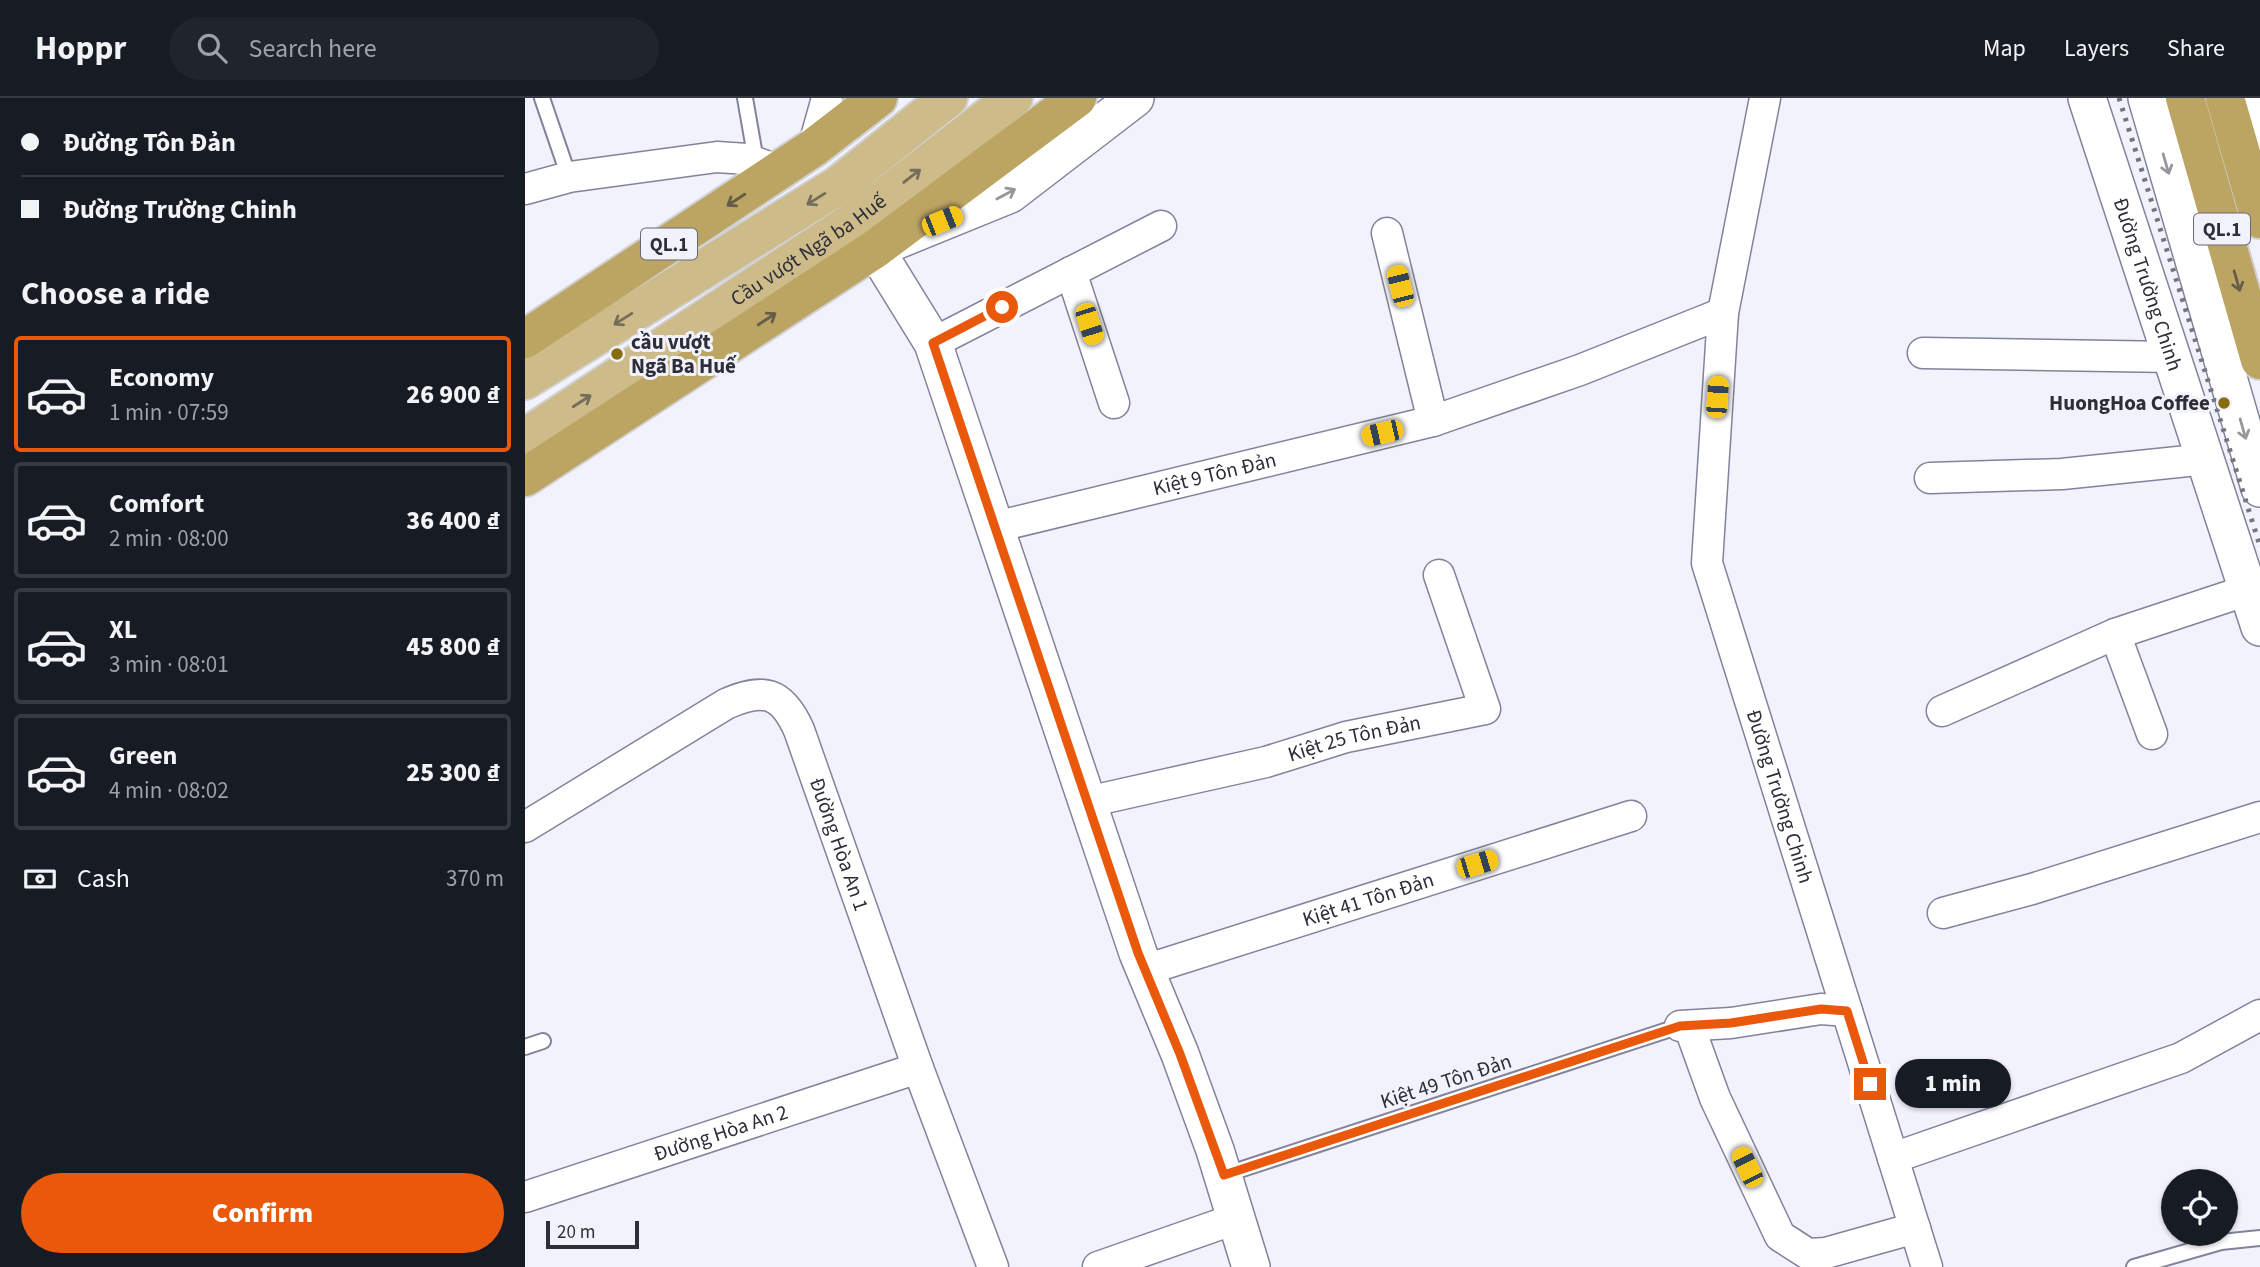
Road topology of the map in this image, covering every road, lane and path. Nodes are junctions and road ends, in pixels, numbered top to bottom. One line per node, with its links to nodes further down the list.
1 (542, 98): 19 (lane)
2 (745, 98): 18 (lane)
3 (827, 98): 17 (street)
4 (847, 98): 17 (street)
5 (878, 98): 17 (highway, QL.1)
6 (948, 98): 32 (main road, Cầu vượt Ngã ba Huế, one-way to 32)
7 (1013, 98): 35 (main road, Cầu vượt Ngã ba Huế, one-way to 7)
8 (1135, 98): 24 (street, one-way to 8)
9 (1765, 98): 26 (street, Đường Trường Chinh)
10 (2087, 98): 30 (street, Đường Trường Chinh)
11 (2147, 98): 39 (street, one-way to 39)
12 (2185, 98): 31 (highway, QL.1, one-way to 31)
13 (2225, 98): 21 (highway, QL.1)
14 (2249, 98): 16 (street)
15 (1071, 103): 24 (highway, Cầu vượt Ngã ba Huế)
16 (2260, 133)
17 (813, 148): 18 (highway, QL.1)
18 (767, 166): 19 (street); 27 (highway, QL.1, one-way to 27)
19 (569, 177): 20 (street)
20 (525, 189)
21 (2260, 219)
22 (1161, 226): 25 (street)
23 (1387, 233): 34 (street)
24 (875, 249): 28 (street); 37 (highway, Cầu vượt Ngã ba Huế, one-way to 24)
25 (1072, 272): 28 (street); 33 (street)
26 (1723, 313): 34 (street, Kiệt 9 Tôn Đản); 53 (street, Đường Trường Chinh)
27 (525, 339)
28 (933, 343): 40 (street)
29 (1923, 352): 30 (street)
30 (2173, 357): 36 (street, Đường Trường Chinh)
31 (2260, 360)
32 (525, 380)
33 (1114, 403)
34 (1433, 421): 40 (street, Kiệt 9 Tôn Đản)
35 (525, 438)
36 (2207, 460): 38 (street); 42 (street, Đường Trường Chinh)
37 (525, 477)
38 (1930, 478)
39 (2260, 488)
40 (995, 527): 47 (street)
41 (1439, 575): 47 (street, Kiệt 25 Tôn Đản)
42 (2248, 590): 43 (street, Đường Trường Chinh); 44 (street)
43 (2260, 627)
44 (2115, 634): 45 (street); 46 (street)
45 (1942, 711)
46 (2152, 734)
47 (1087, 802): 52 (street)
48 (1631, 816): 52 (street, Kiệt 41 Tôn Đản)
49 (2260, 817): 51 (street)
50 (525, 827): 58 (street, Đường Hòa An 1)
51 (1943, 913)
52 (1145, 970): 60 (street)
53 (1847, 1011): 55 (street); 59 (street, Đường Trường Chinh)
54 (2260, 1015): 59 (street)
55 (1685, 1026): 60 (lane, Kiệt 49 Tôn Đản); 65 (street)
56 (543, 1041): 57 (lane)
57 (525, 1047)
58 (918, 1068): 61 (street, Đường Hòa An 2); 66 (street, Đường Hòa An 1)
59 (1893, 1158): 63 (street, Đường Trường Chinh)
60 (1224, 1175): 62 (street)
61 (525, 1197)
62 (1238, 1218): 67 (street); 68 (street)
63 (1915, 1228): 65 (street); 69 (street, Đường Trường Chinh)
64 (2260, 1238): 70 (lane)
65 (1801, 1261)
66 (993, 1267)
67 (1098, 1267)
68 (1251, 1267)
69 (1927, 1267)
70 (2134, 1267)

